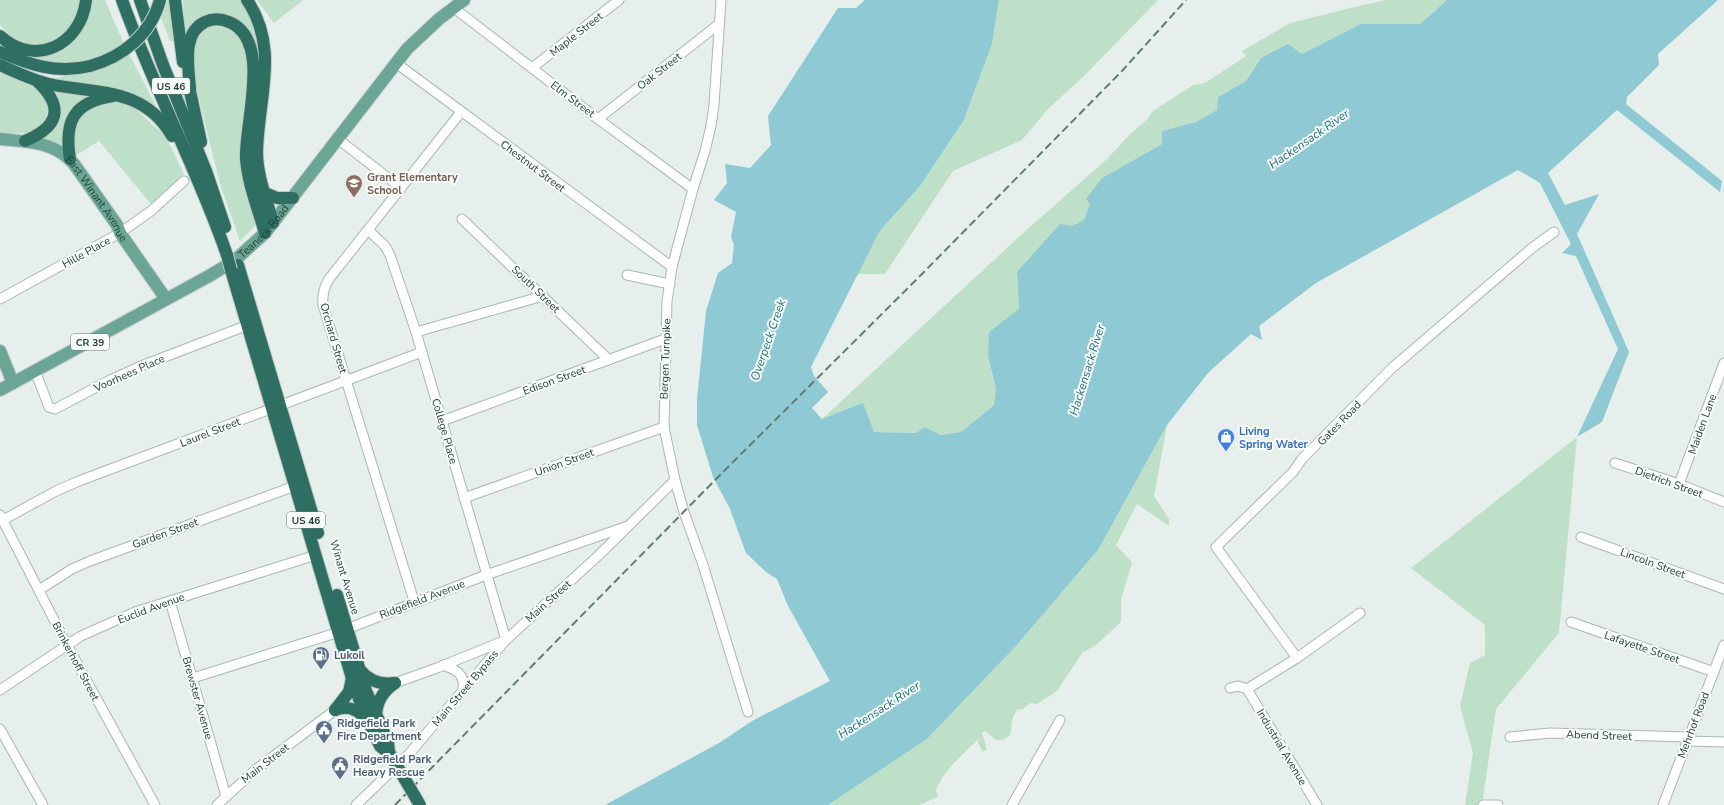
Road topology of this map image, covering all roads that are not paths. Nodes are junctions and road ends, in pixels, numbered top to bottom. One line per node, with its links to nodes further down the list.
1 (86, 0): 12 (highway)
2 (122, 0): 26 (highway, US 46)
3 (140, 0): 27 (highway, US 46)
4 (160, 0): 13 (highway, bridge)
5 (175, 0): 18 (highway)
6 (247, 0): 31 (highway)
7 (464, 0): 10 (main road, Teaneck Road / CR 39)
8 (619, 0): 16 (street, Maple Street)
9 (720, 0): 11 (street, Bergen Turnpike)
10 (454, 8): 14 (main road, Teaneck Road / CR 39); 16 (street, Elm Street)
11 (719, 24): 21 (street, Oak Street); 30 (street, Bergen Turnpike)
12 (0, 36)
13 (0, 52)
14 (396, 63): 20 (street, Chestnut Street); 23 (main road, Teaneck Road / CR 39)
15 (0, 65): 17 (highway)
16 (532, 68): 21 (street, Elm Street)
17 (37, 81): 19 (highway); 24 (highway)
18 (190, 89): 27 (highway); 38 (highway)
19 (118, 95): 25 (highway); 26 (highway)
20 (461, 112): 29 (street, Orchard Street); 40 (street, Chestnut Street)
21 (598, 118): 30 (street, Elm Street)
22 (0, 139): 24 (main road, East Winant Avenue)
23 (338, 139): 29 (street); 32 (main road, Teaneck Road / CR 39)
24 (25, 141): 25 (main road, East Winant Avenue)
25 (70, 159): 37 (main road, East Winant Avenue)
26 (192, 166): 39 (highway, US 46)
27 (206, 171): 39 (highway, US 46)
28 (184, 182): 37 (street, Hille Place)
29 (401, 188): 35 (street, Orchard Street)
30 (693, 189): 40 (street, Bergen Turnpike)
31 (265, 193): 32 (highway); 34 (highway)
32 (293, 198): 34 (main road, Teaneck Road / CR 39)
33 (462, 219): 43 (street, South Street)
34 (274, 223): 38 (main road, Teaneck Road / CR 39)
35 (368, 230): 47 (street, College Place); 54 (street, Orchard Street)
36 (1554, 232): 83 (street, Gates Road)
37 (120, 233): 44 (street, Hille Place); 45 (main road, East Winant Avenue)
38 (265, 233): 45 (main road, Teaneck Road / CR 39)
39 (230, 253): 46 (highway, US 46)
40 (672, 267): 42 (street, Bergen Turnpike)
41 (627, 275): 42 (street)
42 (670, 284): 48 (street, Bergen Turnpike)
43 (543, 296): 47 (street); 51 (street, South Street)
44 (0, 299)
45 (166, 299): 53 (main road, Teaneck Road / CR 39)
46 (250, 320): 53 (street, Voorhees Place); 57 (highway, Winant Avenue / US 46)
47 (416, 332): 50 (street, College Place)
48 (666, 339): 51 (street, Edison Street); 59 (street, Bergen Turnpike)
49 (0, 351): 55 (main road)
50 (422, 352): 54 (street, Laurel Street); 58 (street, College Place)
51 (609, 360): 58 (street, Edison Street)
52 (1724, 363): 62 (street, Maiden Lane)
53 (36, 371): 55 (main road, Teaneck Road / CR 39)
54 (346, 381): 57 (street, Laurel Street); 76 (street, Orchard Street)
55 (13, 383): 56 (main road, Teaneck Road / CR 39)
56 (0, 390)
57 (276, 407): 63 (highway, Winant Avenue / US 46); 66 (street, Laurel Street); 79 (highway, Winant Avenue / US 46)
58 (442, 421): 64 (street, College Place)
59 (664, 426): 61 (street, Bergen Turnpike); 64 (street, Union Street)
60 (1615, 463): 62 (street, Dietrich Street)
61 (675, 480): 67 (street, Main Street); 94 (street, Bergen Turnpike)
62 (1679, 484): 65 (street, Dietrich Street)
63 (296, 486): 71 (highway, Winant Avenue / US 46); 74 (street, Garden Street)
64 (464, 498): 72 (street, College Place)
65 (1724, 502)
66 (1, 518): 74 (street, Brinkerhoff Street)
67 (628, 526): 69 (street, Ridgefield Avenue); 70 (street, Main Street)
68 (1581, 538): 73 (street, Lincoln Street)
69 (584, 541): 70 (street); 72 (street, Ridgefield Avenue)
70 (600, 554): 80 (street, Main Street)
71 (316, 555): 75 (street, Euclid Avenue); 79 (highway, Winant Avenue / US 46)
72 (486, 575): 76 (street, Ridgefield Avenue); 80 (street, College Place)
73 (1724, 589)
74 (39, 590): 81 (street, Brinkerhoff Street)
75 (170, 601): 81 (street, Euclid Avenue); 87 (street, Brewster Avenue)
76 (414, 601): 79 (street, Ridgefield Avenue)
77 (1360, 614): 83 (street)
78 (1571, 622): 86 (street, Lafayette Street)
79 (342, 630): 85 (highway, Winant Avenue / US 46); 87 (street, Ridgefield Avenue)
80 (506, 640): 84 (street, Main Street); 92 (street, Main Street Bypass)
81 (67, 645): 91 (street, Euclid Avenue); 103 (street, Brinkerhoff Street)
82 (1724, 645): 86 (street, Mehrhof Road)
83 (1297, 658): 90 (street)
84 (443, 666): 88 (street, Main Street); 92 (street)
85 (355, 672): 88 (highway); 93 (highway); 95 (highway, Winant Avenue / US 46)
86 (1714, 672): 99 (street, Mehrhof Road)
87 (192, 678): 101 (street, Brewster Avenue)
88 (395, 683): 95 (highway)
89 (1230, 688): 90 (street)
90 (1247, 689): 108 (street, Industrial Avenue)
91 (0, 690)
92 (463, 690): 105 (street, Main Street Bypass)
93 (335, 710): 95 (highway); 101 (street, Main Street)
94 (748, 712)
95 (372, 719): 106 (highway, Winant Avenue / US 46, bridge)
96 (1060, 720): 107 (street)
97 (0, 729): 102 (street)
98 (1510, 737): 99 (street, Abend Street)
99 (1688, 739): 100 (street, Abend Street); 111 (street, Mehrhof Road)
100 (1724, 742)
101 (226, 796): 104 (street, Main Street)
102 (43, 805)
103 (155, 805)
104 (217, 805)
105 (356, 805)
106 (420, 805)
107 (1012, 805)
108 (1318, 805)
109 (1483, 805): 110 (street)
110 (1498, 805)
111 (1663, 805)

